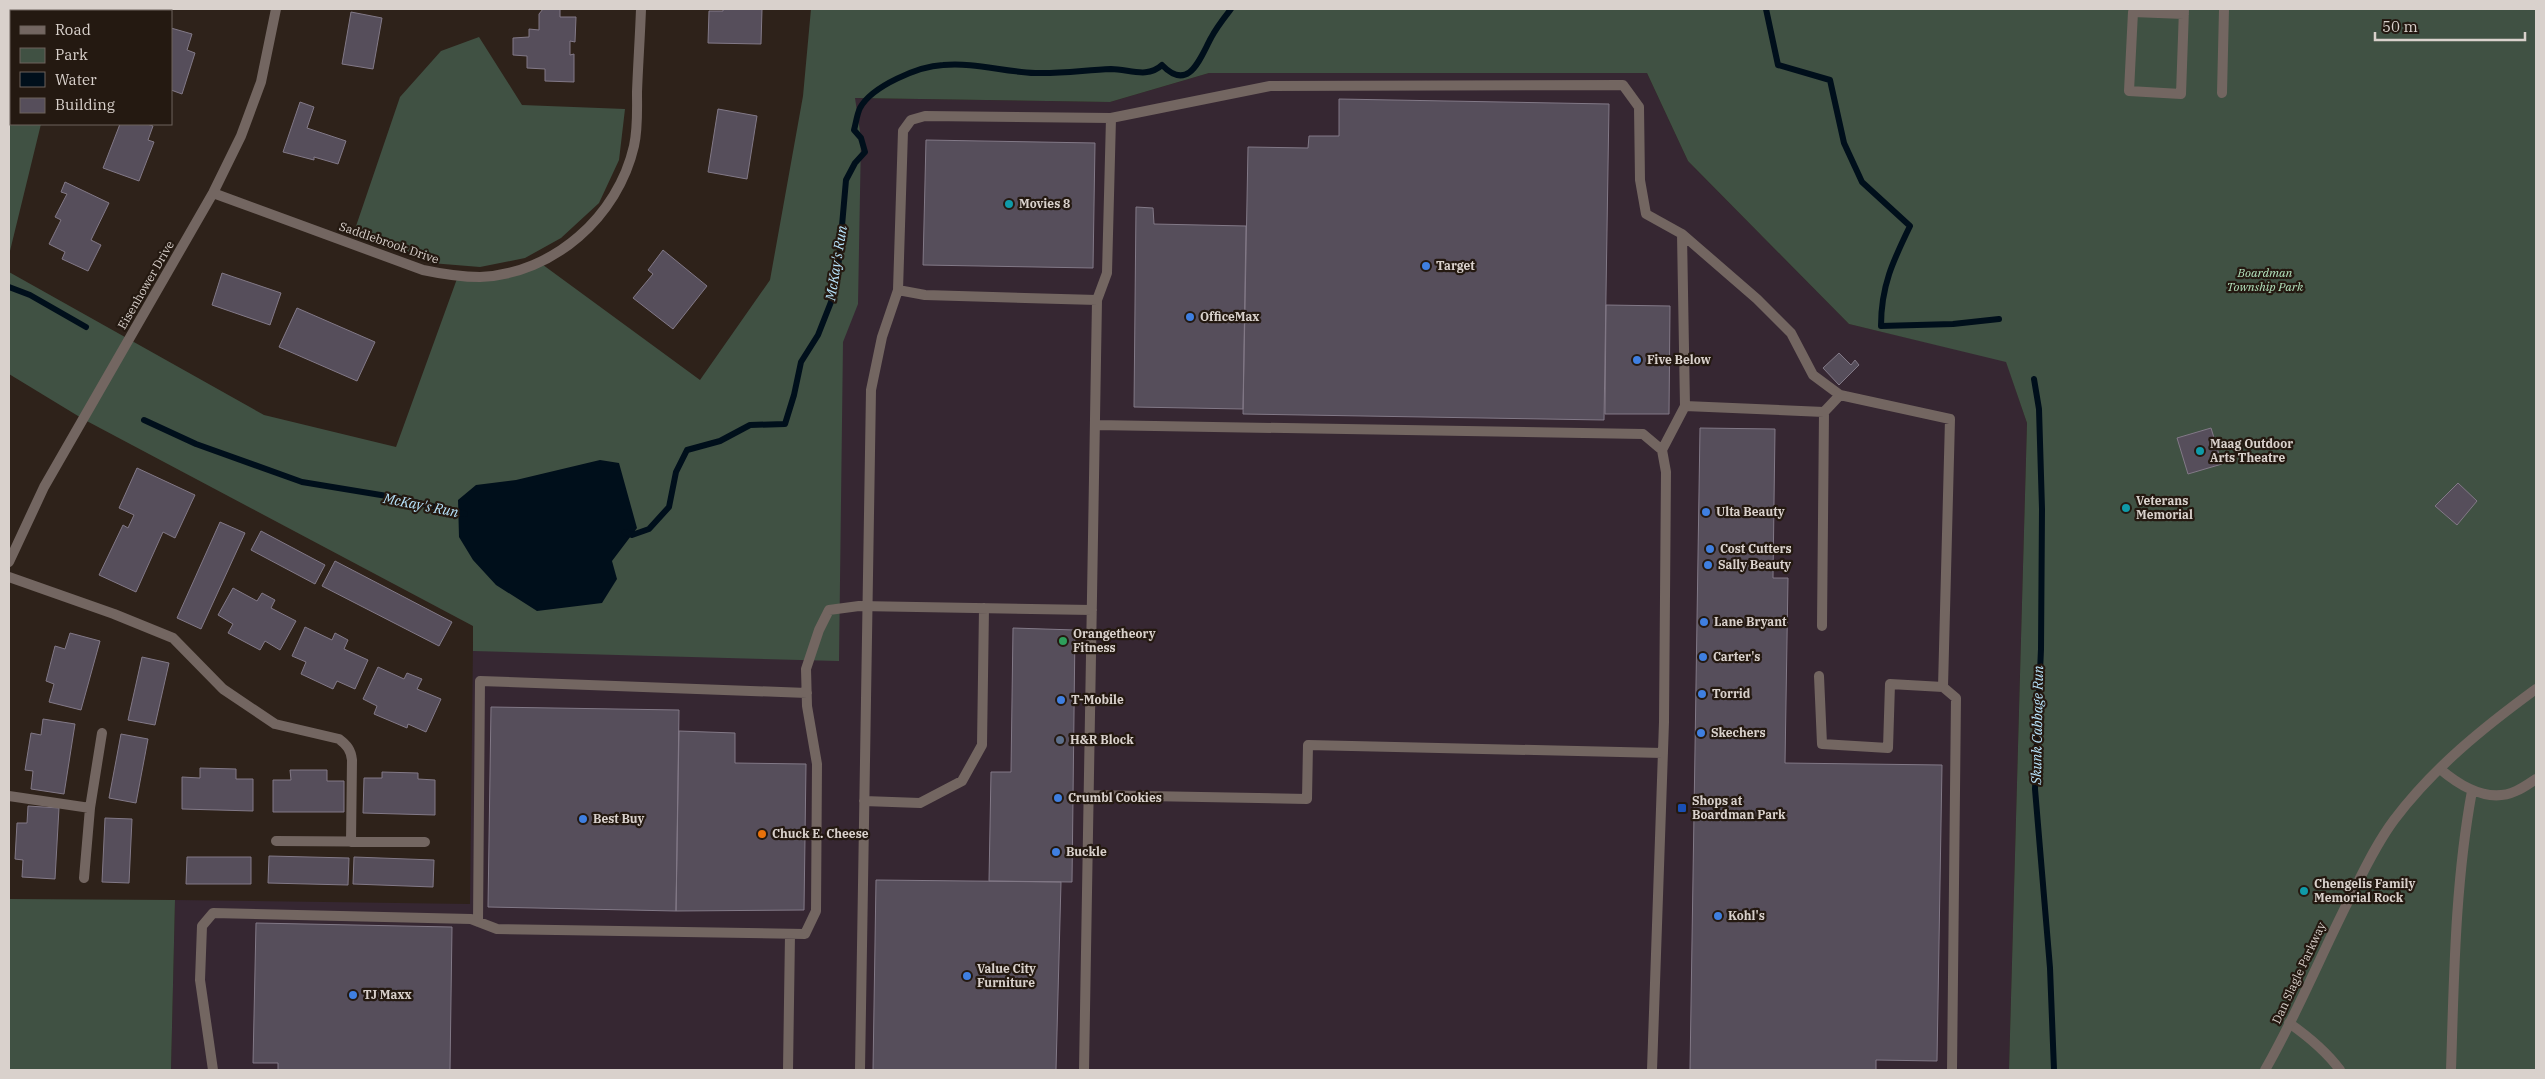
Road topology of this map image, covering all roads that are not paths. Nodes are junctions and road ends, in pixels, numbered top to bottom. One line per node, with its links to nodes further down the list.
1 (276, 9): 7 (street, Eisenhower Drive)
2 (640, 9): 7 (street, Saddlebrook Drive)
3 (2224, 9): 5 (street)
4 (2184, 12): 4 (street)
5 (2222, 93)
6 (1111, 118): 8 (street); 9 (street); 10 (street)
7 (213, 193): 16 (street, Eisenhower Drive)
8 (1682, 234): 11 (street); 12 (street)
9 (898, 290): 10 (street); 18 (street)
10 (1096, 300): 14 (street)
11 (1840, 395): 13 (street); 23 (street)
12 (1685, 406): 13 (street); 15 (street)
13 (1824, 412): 21 (street)
14 (1096, 425): 15 (street); 20 (street)
15 (1662, 450): 27 (street)
16 (9, 562)
17 (9, 576): 36 (street)
18 (867, 606): 19 (street); 25 (street); 33 (street)
19 (984, 608): 20 (street); 33 (street)
20 (1092, 610): 31 (street)
21 (1822, 626)
22 (1819, 676): 23 (street)
23 (1943, 687): 47 (street)
24 (2536, 689): 28 (street, Dan Slagle Parkway)
25 (807, 693): 39 (street); 40 (street)
26 (102, 733): 34 (street)
27 (1663, 753): 31 (street); 46 (street)
28 (2440, 769): 30 (street); 41 (street, Dan Slagle Parkway)
29 (2536, 778): 30 (street)
30 (2472, 791): 50 (street)
31 (1089, 795): 45 (street)
32 (9, 796): 34 (street)
33 (864, 801): 44 (street)
34 (90, 808): 38 (street)
35 (276, 841): 36 (street)
36 (351, 842): 37 (street)
37 (425, 842)
38 (84, 878)
39 (478, 922): 40 (street); 42 (street)
40 (790, 934): 43 (street)
41 (2290, 1023): 48 (street, Dan Slagle Parkway); 49 (street)
42 (212, 1070)
43 (788, 1070)
44 (860, 1070)
45 (1084, 1070)
46 (1652, 1070)
47 (1952, 1070)
48 (2265, 1070)
49 (2340, 1070)
50 (2451, 1070)

